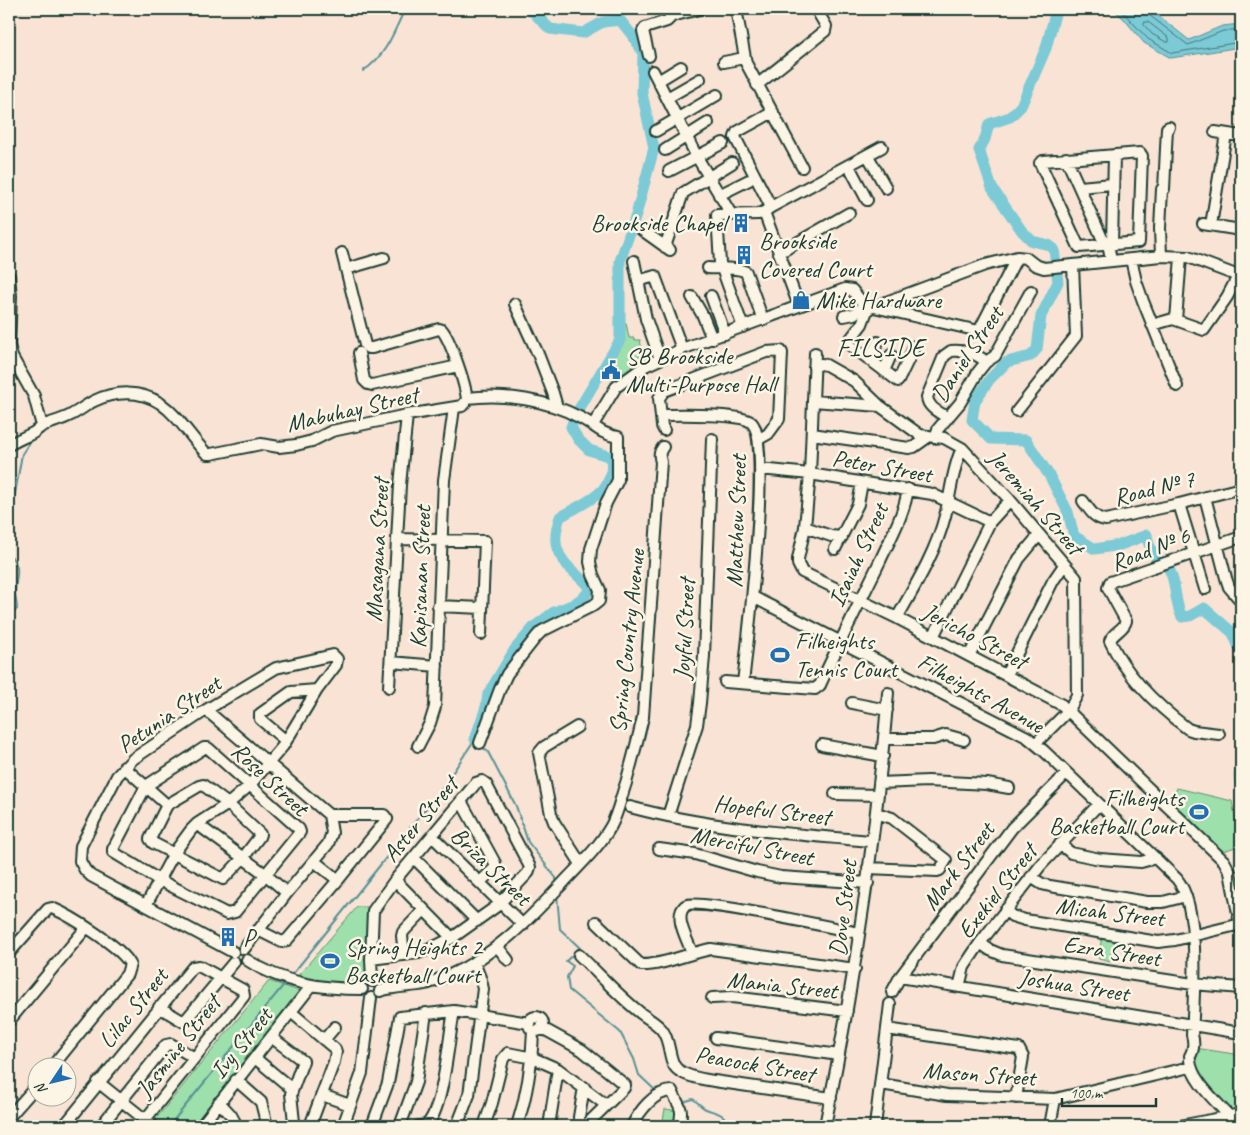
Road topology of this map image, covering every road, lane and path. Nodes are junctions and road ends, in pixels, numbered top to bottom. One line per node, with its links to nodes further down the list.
1 (699, 9): 4 (street)
2 (736, 9): 5 (street)
3 (816, 9): 9 (street)
4 (649, 56)
5 (744, 58): 6 (street); 9 (street)
6 (724, 62)
7 (681, 67): 11 (street)
8 (700, 79): 11 (street)
9 (757, 84): 12 (street)
10 (717, 95): 13 (street)
11 (667, 98): 13 (street)
12 (773, 112): 28 (street); 37 (street)
13 (677, 118): 16 (street); 17 (street)
14 (708, 124): 17 (street)
15 (1169, 127): 46 (street)
16 (656, 131)
17 (687, 136): 21 (street); 24 (street)
18 (1241, 136): 41 (street)
19 (723, 143): 24 (street)
20 (882, 147): 23 (street)
21 (665, 150)
22 (1114, 155): 25 (street); 32 (street); 42 (street)
23 (868, 156): 27 (street); 34 (street)
24 (697, 157): 29 (street); 30 (street)
25 (1066, 158): 33 (street); 42 (street)
26 (732, 163): 30 (street)
27 (849, 166): 36 (street); 37 (street)
28 (802, 167)
29 (669, 171)
30 (709, 177): 35 (street); 40 (street)
31 (749, 180): 35 (street)
32 (1112, 184): 33 (street); 42 (street)
33 (1080, 187): 42 (street)
34 (886, 188)
35 (719, 195): 39 (street)
36 (867, 200)
37 (768, 210): 39 (street); 44 (street)
38 (849, 213): 44 (street)
39 (731, 214): 55 (street)
40 (642, 230)
41 (1241, 230)
42 (1109, 245): 50 (street)
43 (342, 253): 53 (street)
44 (779, 253): 63 (street)
45 (1017, 256): 52 (street); 64 (street); 64 (street)
46 (1161, 256): 47 (street); 49 (street)
47 (1182, 257): 57 (street); 67 (street)
48 (384, 258): 53 (street)
49 (1131, 259): 50 (street); 68 (street)
50 (1112, 260): 52 (street)
51 (634, 261): 58 (street)
52 (1073, 264): 89 (street)
53 (346, 268): 81 (street)
54 (708, 268): 55 (street)
55 (722, 270): 66 (street); 69 (street)
56 (9, 276): 94 (street)
57 (1240, 276): 67 (street)
58 (638, 282): 74 (street); 78 (street)
59 (1031, 291): 80 (street, Daniel Street)
60 (710, 296): 70 (street)
61 (692, 297): 71 (street)
62 (515, 304): 88 (street)
63 (800, 306): 64 (street); 66 (street)
64 (869, 307): 65 (street); 79 (street)
65 (844, 316)
66 (763, 320): 69 (street)
67 (1176, 320): 68 (street)
68 (1152, 325): 84 (street)
69 (743, 327): 70 (street)
70 (725, 334): 71 (street)
71 (712, 339): 74 (street)
72 (878, 342): 79 (street)
73 (915, 346): 83 (street)
74 (682, 350): 78 (street)
75 (359, 353): 81 (street)
76 (815, 353): 82 (street, Jericho Street)
77 (891, 356): 83 (street)
78 (660, 358): 93 (street)
79 (869, 360): 83 (street)
80 (986, 362): 92 (street, Daniel Street); 92 (street)
81 (458, 366): 86 (street)
82 (814, 367): 85 (street, Jericho Street); 87 (street, Jeremiah Street)
83 (884, 372)
84 (1177, 386)
85 (813, 401): 87 (street); 95 (street, Jericho Street)
86 (462, 403): 88 (street, Mabuhay Street); 90 (street, Mabuhay Street); 117 (street, Kapisanan Street)
87 (880, 406): 96 (street, Jeremiah Street)
88 (557, 407): 93 (street, Mabuhay Street)
89 (1017, 410)
90 (407, 415): 94 (street, Mabuhay Street); 116 (street, Masagana Street)
91 (665, 415): 98 (street, Matthew Street); 98 (street, Spring Country Avenue); 182 (street, Spring Country Avenue)
92 (948, 418): 96 (street, Daniel Street)
93 (593, 425): 150 (street, Mabuhay Street)
94 (42, 426): 99 (street)
95 (812, 434): 96 (street); 102 (street, Jericho Street)
96 (932, 437): 100 (street, Jeremiah Street)
97 (712, 439): 171 (street, Joyful Street)
98 (759, 439): 101 (street, Matthew Street)
99 (9, 445)
100 (962, 448): 107 (street, Jeremiah Street); 108 (street)
101 (760, 469): 102 (street, Peter Street); 123 (street, Matthew Street)
102 (810, 474): 103 (street, Peter Street); 112 (street, Jericho Street)
103 (862, 483): 105 (street, Peter Street); 114 (street)
104 (1241, 488): 106 (street, Road № 7)
105 (908, 489): 108 (street, Peter Street); 124 (street, Isaiah Street)
106 (1205, 497): 110 (street, Road № 7); 118 (street)
107 (1010, 500): 111 (street); 113 (street, Jeremiah Street)
108 (948, 501): 111 (street, Peter Street); 128 (street)
109 (1083, 501): 110 (street, Road № 7)
110 (1179, 504): 120 (street)
111 (990, 522): 130 (street)
112 (804, 526): 114 (street); 124 (street, Jericho Street)
113 (1039, 536): 121 (street, Jeremiah Street); 132 (street)
114 (842, 537): 119 (street)
115 (1241, 538): 118 (street, Road № 6)
116 (398, 539): 117 (street); 133 (street, Masagana Street)
117 (442, 540): 126 (street, Kapisanan Street); 127 (street)
118 (1216, 546): 120 (street, Road № 6); 125 (street)
119 (836, 549)
120 (1194, 554): 122 (street); 146 (street, Road № 6)
121 (1064, 565): 135 (street); 144 (street, Jeremiah Street)
122 (1205, 589)
123 (753, 597): 131 (street, Filheights Avenue); 137 (street, Matthew Street)
124 (861, 600): 128 (street, Jericho Street); 131 (street, Isaiah Street)
125 (1241, 601)
126 (438, 606): 127 (street); 134 (street, Kapisanan Street)
127 (482, 608): 129 (street)
128 (897, 618): 130 (street, Jericho Street)
129 (482, 634)
130 (933, 637): 132 (street, Jericho Street)
131 (840, 640): 137 (street, Isaiah Street); 151 (street, Filheights Avenue)
132 (969, 656): 135 (street, Jericho Street)
133 (391, 662): 134 (street); 138 (street, Masagana Street)
134 (437, 666): 153 (street, Kapisanan Street)
135 (1006, 675): 144 (street, Jericho Street)
136 (725, 682): 137 (street, Isaiah Street)
137 (743, 683)
138 (389, 686)
139 (317, 690): 142 (street, Petunia Street); 149 (street); 149 (street)
140 (888, 693): 143 (street, Dove Street)
141 (852, 703): 143 (street)
142 (206, 710): 155 (street); 156 (street, Petunia Street)
143 (886, 710): 147 (street, Dove Street)
144 (1069, 710): 151 (street, Jeremiah Street); 200 (street, Jericho Street)
145 (577, 728): 182 (street)
146 (1219, 734)
147 (884, 738): 148 (street); 154 (street, Dove Street)
148 (964, 740)
149 (286, 741): 155 (street)
150 (480, 743)
151 (1036, 744): 157 (street, Filheights Avenue)
152 (822, 745): 154 (street)
153 (418, 746)
154 (882, 756): 158 (street, Dove Street)
155 (268, 764): 160 (street); 170 (street)
156 (124, 767): 159 (street); 194 (street, Petunia Street)
157 (1067, 773): 166 (street, Filheights Avenue); 217 (street, Mark Street)
158 (879, 783): 161 (street); 163 (street, Dove Street)
159 (146, 786): 160 (street, Rose Street); 167 (street); 186 (street, Rose Street)
160 (249, 786): 165 (street); 184 (street, Rose Street)
161 (1009, 788)
162 (834, 794): 163 (street)
163 (878, 795): 169 (street, Dove Street)
164 (460, 801): 173 (street, Aster Street); 189 (street); 193 (street, Aster Street)
165 (228, 804): 167 (street); 172 (street); 178 (street)
166 (1099, 804): 175 (street, Exekiel Street); 180 (street, Filheights Avenue)
167 (168, 806): 177 (street)
168 (630, 807): 171 (street, Hopeful Street)
169 (876, 813): 174 (street, Dove Street); 183 (street)
170 (329, 816): 181 (street); 187 (street)
171 (668, 816): 174 (street, Hopeful Street)
172 (197, 824): 177 (street); 178 (street)
173 (432, 836): 179 (street, Aster Street); 189 (street, Briza Street)
174 (871, 841): 183 (street, Dove Street)
175 (1060, 844): 180 (street); 185 (street, Exekiel Street)
176 (659, 849): 190 (street, Merciful Street)
177 (174, 853): 178 (street); 186 (street)
178 (243, 858): 184 (street)
179 (414, 858): 188 (street, Aster Street); 197 (street)
180 (1156, 858): 192 (street, Filheights Avenue)
181 (314, 861): 187 (street); 191 (street)
182 (581, 864): 199 (street, Spring Country Avenue)
183 (868, 868): 190 (street, Dove Street)
184 (265, 874): 186 (street, Rose Street); 191 (street)
185 (1031, 877): 192 (street); 196 (street, Exekiel Street)
186 (159, 880): 194 (street)
187 (338, 880): 202 (street)
188 (395, 880): 195 (street); 213 (street, Aster Street)
189 (480, 882): 193 (street, Briza Street)
190 (868, 883): 203 (street, Dove Street)
191 (287, 892): 202 (street)
192 (1186, 896): 204 (street, Filheights Avenue)
193 (501, 903): 197 (street, Aster Street); 199 (street, Briza Street)
194 (146, 905): 210 (street, Petunia Street)
195 (424, 910): 205 (street); 211 (street)
196 (1005, 910): 204 (street, Micah Street); 206 (street, Exekiel Street)
197 (477, 922): 205 (street, Aster Street)
198 (596, 922): 208 (street)
199 (523, 925): 207 (street, Spring Country Avenue)
200 (1241, 926): 204 (street, Micah Street)
201 (86, 928): 209 (street); 235 (street); 246 (street)
202 (258, 930): 210 (street)
203 (859, 933): 208 (street); 216 (street, Dove Street)
204 (1193, 936): 220 (street, Filheights Avenue)
205 (452, 938): 211 (street, Aster Street)
206 (980, 943): 220 (street, Ezra Street); 222 (street, Exekiel Street)
207 (497, 946): 214 (street); 215 (street, Spring Country Avenue)
208 (692, 952): 216 (street)
209 (9, 954)
210 (237, 954): 218 (street); 221 (street)
211 (404, 955): 213 (street, Aster Street)
212 (579, 955): 258 (street, Peacock Street)
213 (371, 959): 219 (street, Aster Street)
214 (508, 960)
215 (474, 962): 226 (street, Spring Country Avenue); 234 (street)
216 (855, 969): 231 (street, Dove Street)
217 (900, 977): 222 (street, Joshua Street); 225 (street, Mark Street)
218 (221, 978): 229 (street, Lilac Street); 229 (street); 245 (street, Jasmine Street)
219 (372, 980): 224 (street); 226 (street)
220 (1193, 984): 223 (street, Ezra Street); 239 (street, Filheights Avenue)
221 (312, 985): 224 (street); 232 (street, Ivy Street)
222 (959, 987): 239 (street, Joshua Street)
223 (1241, 988)
224 (362, 989): 226 (street)
225 (892, 992)
226 (376, 994): 263 (street)
227 (712, 998): 231 (street, Mania Street)
228 (890, 1004): 238 (street)
229 (159, 1007): 252 (street, Lilac Street)
230 (454, 1011): 233 (street); 234 (street); 279 (street)
231 (847, 1011): 244 (street, Dove Street)
232 (291, 1012): 241 (street, Ivy Street); 243 (street)
233 (426, 1013): 269 (street); 278 (street)
234 (480, 1014): 237 (street); 280 (street)
235 (9, 1021)
236 (335, 1027): 243 (street)
237 (535, 1027): 248 (street); 264 (street)
238 (888, 1029): 253 (street); 259 (street)
239 (1192, 1030): 240 (street, Joshua Street); 249 (street, Filheights Avenue)
240 (1241, 1033)
241 (271, 1037): 247 (street, Ivy Street); 255 (street)
242 (716, 1038): 244 (street)
243 (324, 1040): 257 (street)
244 (839, 1055): 258 (street, Dove Street)
245 (193, 1057): 261 (street); 268 (street, Jasmine Street)
246 (59, 1058)
247 (254, 1058): 251 (street, Ivy Street); 255 (street)
248 (532, 1058): 250 (street); 281 (street); 282 (street)
249 (1190, 1062): 260 (street, Mason Street); 267 (street)
250 (558, 1069): 254 (street); 283 (street)
251 (236, 1080): 262 (street, Ivy Street); 274 (street)
252 (98, 1082): 261 (street); 270 (street, Lilac Street)
253 (881, 1084): 259 (street, Mason Street); 289 (street)
254 (584, 1087): 264 (street); 284 (street)
255 (292, 1089): 275 (street)
256 (28, 1095): 266 (street)
257 (322, 1095): 263 (street); 276 (street)
258 (831, 1098): 288 (street, Dove Street)
259 (1016, 1098): 260 (street, Mason Street)
260 (1055, 1099): 290 (street)
261 (121, 1101): 268 (street); 271 (street)
262 (219, 1102): 272 (street, Ivy Street); 273 (street)
263 (350, 1105): 277 (street)
264 (606, 1105): 285 (street)
265 (1241, 1114): 267 (street)
266 (9, 1117)
267 (1230, 1117): 291 (street)
268 (146, 1124)
269 (375, 1125)
270 (64, 1126)
271 (101, 1126)
272 (201, 1126)
273 (237, 1126)
274 (266, 1126)
275 (297, 1126)
276 (310, 1126)
277 (343, 1126)
278 (400, 1126)
279 (419, 1126)
280 (457, 1126)
281 (484, 1126)
282 (517, 1126)
283 (549, 1126)
284 (580, 1126)
285 (585, 1126)
286 (632, 1126): 287 (street)
287 (679, 1126)
288 (825, 1126)
289 (876, 1126)
290 (1050, 1126)
291 (1180, 1126)

